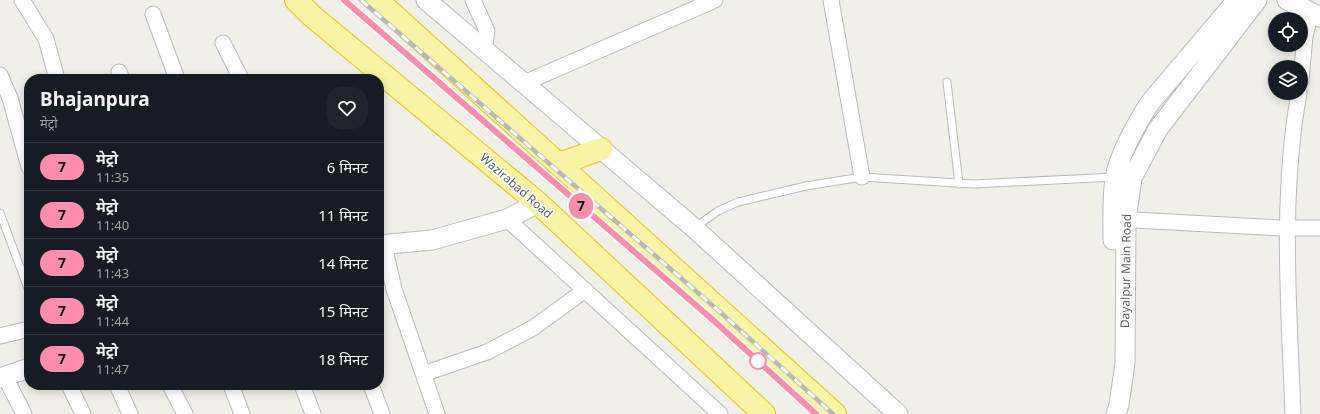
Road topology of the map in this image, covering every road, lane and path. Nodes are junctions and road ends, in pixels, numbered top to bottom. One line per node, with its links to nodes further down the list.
1 (22, 0): 16 (street)
2 (296, 0): 19 (highway, Wazirabad Road)
3 (377, 0): 27 (highway)
4 (426, 0): 14 (street)
5 (473, 0): 14 (street)
6 (715, 0): 23 (street)
7 (831, 0): 28 (street)
8 (1237, 0): 29 (street, Dayalpur Main Road)
9 (1257, 0): 34 (street, Dayalpur Main Road)
10 (1287, 0): 12 (street)
11 (153, 14): 17 (street)
12 (1315, 15): 15 (street)
13 (223, 43): 18 (street)
14 (484, 49): 23 (street)
15 (1303, 60)
16 (56, 74)
17 (175, 74)
18 (238, 74)
19 (382, 74)
20 (0, 75): 25 (street)
21 (384, 76): 31 (highway, Wazirabad Road)
22 (947, 82): 30 (lane)
23 (524, 83): 26 (street)
24 (1298, 100): 36 (street)
25 (24, 149)
26 (601, 149): 27 (highway); 35 (street)
27 (559, 164): 63 (highway)
28 (862, 177): 30 (lane); 35 (lane)
29 (1115, 177): 30 (lane); 34 (street, Dayalpur Main Road)
30 (959, 184)
31 (538, 203): 33 (street); 62 (highway, Wazirabad Road)
32 (0, 213): 40 (lane)
33 (507, 219): 38 (street); 41 (street)
34 (1119, 219): 36 (street); 65 (street, Dayalpur Main Road); 66 (street, Dayalpur Main Road)
35 (694, 228): 64 (street)
36 (1288, 228): 37 (street); 67 (street)
37 (1320, 228)
38 (384, 245)
39 (384, 252): 45 (street)
40 (24, 278)
41 (585, 290): 45 (street); 61 (street)
42 (24, 330): 43 (street)
43 (0, 336)
44 (24, 370): 46 (street)
45 (423, 374): 60 (street)
46 (2, 377): 53 (street)
47 (71, 390): 54 (street)
48 (119, 390): 55 (street)
49 (173, 390): 56 (street)
50 (232, 390): 57 (street)
51 (304, 390): 58 (street)
52 (373, 390): 59 (street)
53 (24, 414)
54 (83, 414)
55 (130, 414)
56 (186, 414)
57 (242, 414)
58 (313, 414)
59 (382, 414)
60 (437, 414)
61 (720, 414)
62 (764, 414)
63 (835, 414)
64 (898, 414)
65 (1102, 414)
66 (1116, 414)
67 (1293, 414)

